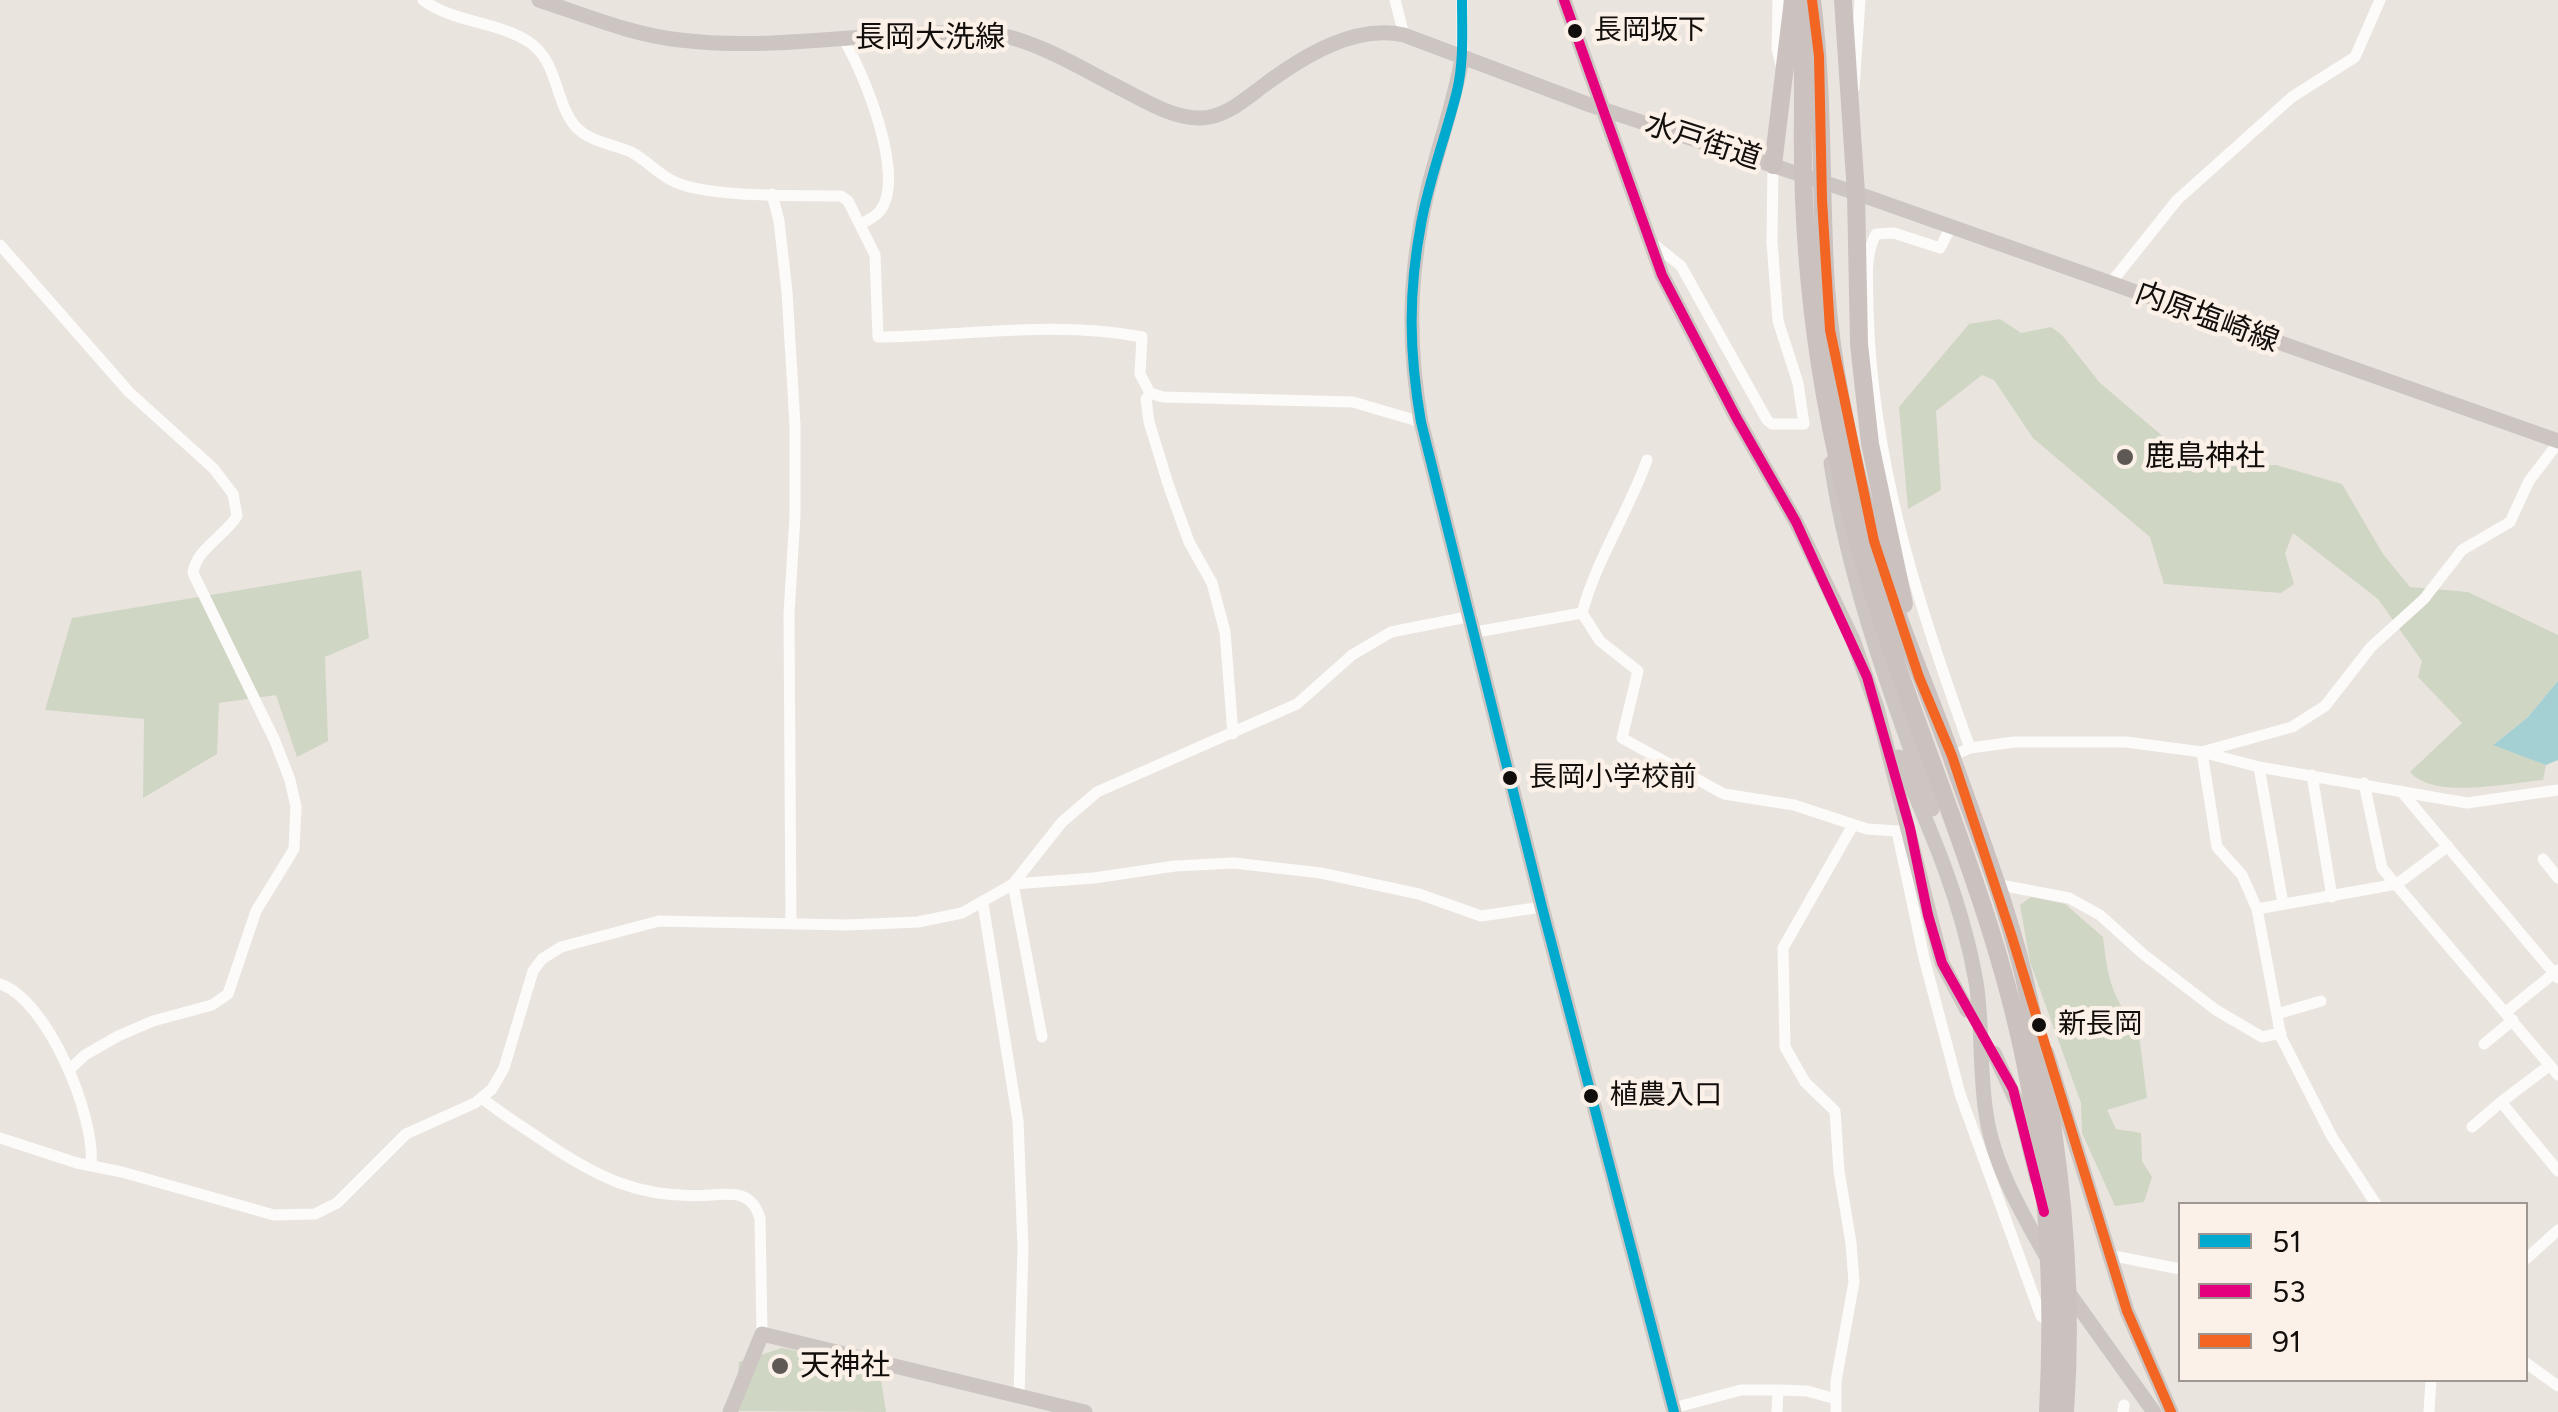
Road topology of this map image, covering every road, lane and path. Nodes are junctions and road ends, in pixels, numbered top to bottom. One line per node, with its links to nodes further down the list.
1 (423, 0): 20 (street)
2 (539, 0): 13 (main road, 長岡大洗線)
3 (1395, 0): 12 (street)
4 (1462, 0): 14 (street)
5 (1564, 0): 16 (main road, 水戸街道)
6 (1778, 0): 15 (street)
7 (1792, 0): 15 (highway)
8 (1809, 0): 21 (highway); 21 (highway)
9 (1843, 0): 17 (highway)
10 (1860, 0): 17 (street)
11 (2380, 0): 26 (street)
12 (1404, 34): 13 (main road, 長岡大洗線); 14 (main road, 長岡大洗線)
13 (843, 38): 22 (street)
14 (1462, 58): 16 (main road); 29 (main road)
15 (1785, 73): 18 (highway)
16 (1604, 109): 18 (main road, 水戸街道); 24 (main road)
17 (1849, 112): 19 (highway)
18 (1773, 166): 19 (main road, 水戸街道); 24 (street)
19 (1856, 193): 23 (main road, 内原塩崎線); 34 (highway)
20 (772, 194): 22 (street); 58 (street)
21 (1812, 196): 28 (highway); 34 (highway)
22 (860, 224): 27 (street)
23 (1951, 227): 26 (main road, 内原塩崎線); 37 (street)
24 (1646, 239): 35 (main road)
25 (0, 245): 70 (street)
26 (2110, 284): 30 (main road, 内原塩崎線)
27 (1150, 392): 29 (street); 36 (street)
28 (1822, 392): 48 (main road); 61 (highway)
29 (1421, 422): 33 (main road)
30 (2558, 442): 38 (street)
31 (1648, 460): 32 (street)
32 (1582, 613): 33 (street); 44 (street)
33 (1474, 624): 36 (street); 56 (main road)
34 (1920, 678): 37 (highway)
35 (1877, 708): 45 (main road); 48 (main road)
36 (1233, 734): 50 (street)
37 (1961, 752): 38 (street); 51 (highway)
38 (2202, 752): 39 (street); 57 (street)
39 (2259, 767): 40 (street); 55 (street)
40 (2312, 775): 41 (street); 53 (street)
41 (2364, 783): 43 (street); 52 (street)
42 (2558, 790): 43 (street)
43 (2401, 791): 46 (street)
44 (1853, 825): 45 (street); 91 (street)
45 (1904, 829): 63 (main road); 84 (street)
46 (2448, 846): 52 (street); 59 (street)
47 (2543, 859): 49 (street)
48 (1945, 862): 98 (main road)
49 (2558, 878)
50 (1013, 884): 54 (street); 56 (street); 67 (street)
51 (1994, 884): 61 (highway); 66 (street)
52 (2397, 884): 53 (street); 65 (street)
53 (2332, 897): 55 (street)
54 (983, 904): 58 (street); 90 (street)
55 (2283, 904): 57 (street)
56 (1542, 907): 92 (main road)
57 (2257, 909): 64 (street)
58 (790, 924): 72 (street)
59 (2557, 974): 65 (street)
60 (0, 984): 70 (street)
61 (2020, 999): 79 (highway); 81 (main road); 97 (highway)
62 (2320, 1001): 64 (street)
63 (1967, 1010)
64 (2277, 1014): 66 (street)
65 (2509, 1016): 68 (street); 71 (street)
66 (2280, 1033): 78 (street)
67 (1042, 1038)
68 (2484, 1044)
69 (1994, 1053): 79 (main road)
70 (69, 1070): 76 (street)
71 (2554, 1070): 73 (street)
72 (482, 1098): 76 (street); 85 (street)
73 (2501, 1102): 74 (street); 77 (street)
74 (2472, 1127)
75 (0, 1138): 76 (street)
76 (91, 1166)
77 (2558, 1171)
78 (2375, 1202)
79 (2044, 1212): 84 (highway)
80 (2558, 1230): 82 (street)
81 (2109, 1255): 83 (street); 99 (main road)
82 (2528, 1257)
83 (2178, 1269)
84 (2051, 1321): 96 (highway)
85 (762, 1334): 90 (main road); 93 (main road)
86 (2528, 1364): 88 (street)
87 (2431, 1382): 100 (street)
88 (2558, 1386)
89 (1778, 1390): 91 (street); 92 (street); 95 (street)
90 (1025, 1402): 94 (main road)
91 (1836, 1405)
92 (1673, 1410)
93 (730, 1412)
94 (1085, 1412)
95 (1777, 1412)
96 (2048, 1412)
97 (2066, 1412)
98 (2154, 1412)
99 (2171, 1412)
100 (2428, 1412)

